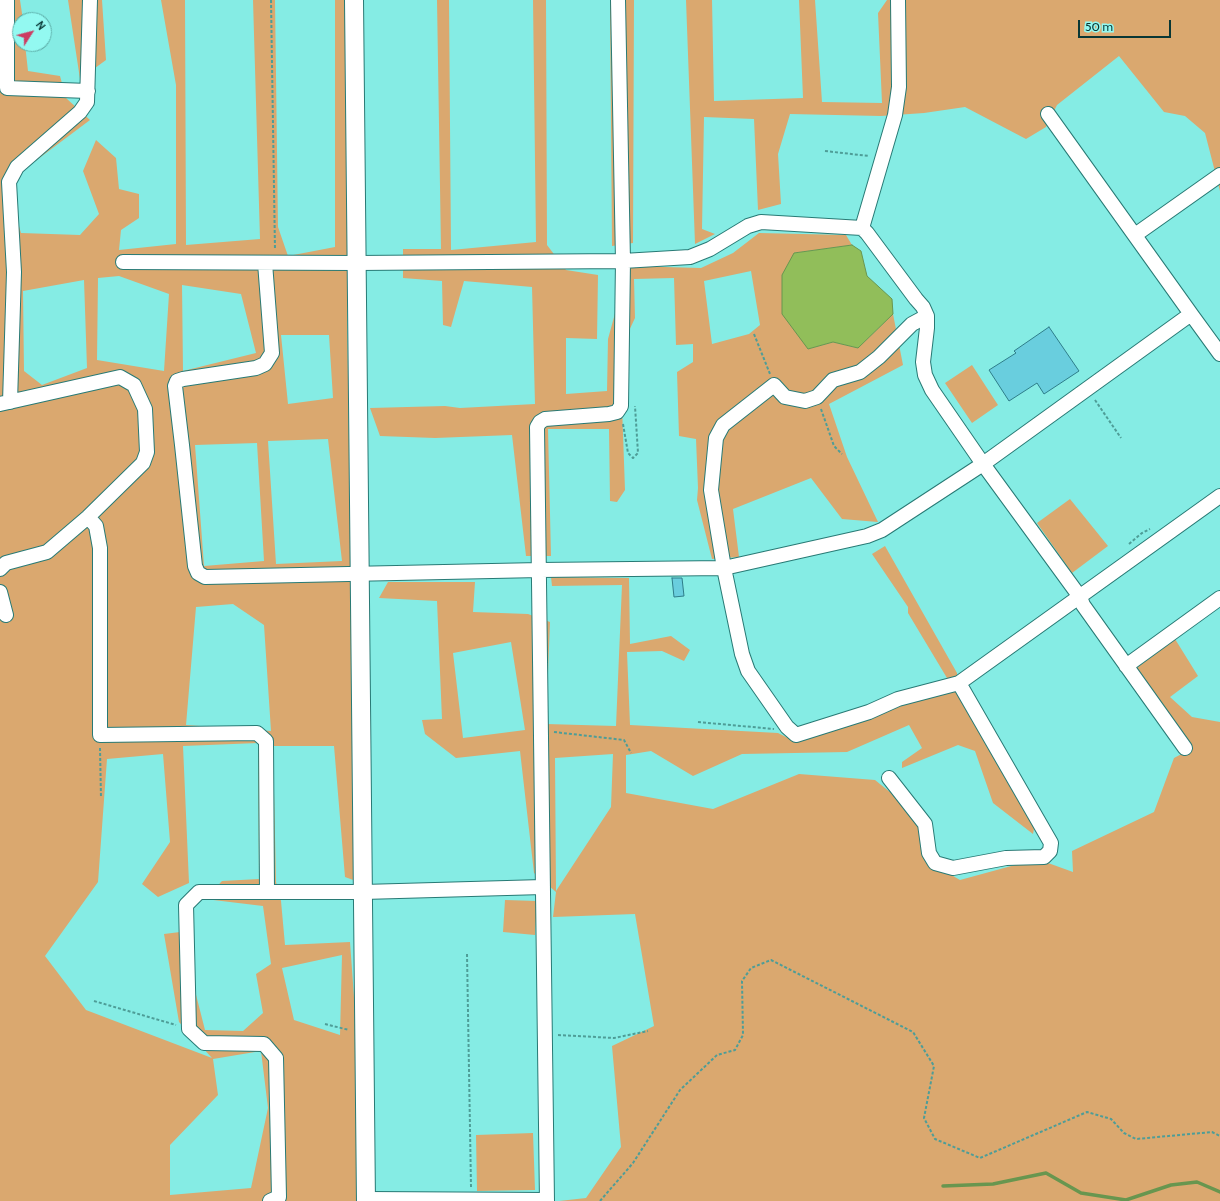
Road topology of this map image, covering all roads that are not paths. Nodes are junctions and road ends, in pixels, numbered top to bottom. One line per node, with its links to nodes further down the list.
1 (7, 0): 6 (street)
2 (90, 0): 6 (street)
3 (354, 0): 14 (street)
4 (618, 0): 11 (street)
5 (898, 0): 9 (street)
6 (88, 91): 18 (street)
7 (1048, 114): 10 (street)
8 (1220, 175): 10 (street)
9 (862, 228): 11 (street); 16 (street)
10 (1135, 235): 15 (street)
11 (623, 261): 14 (street); 24 (street)
12 (123, 262): 13 (street)
13 (270, 263): 14 (street); 25 (street)
14 (356, 263): 25 (street)
15 (1191, 314): 17 (street); 19 (street)
16 (927, 316): 19 (street); 22 (street)
17 (1220, 354)
18 (5, 403): 21 (street)
19 (983, 464): 22 (street); 27 (street)
20 (1220, 496): 27 (street)
21 (88, 517): 23 (street); 35 (street)
22 (724, 568): 24 (street); 31 (street)
23 (0, 569)
24 (540, 570): 25 (street); 34 (street)
25 (360, 574): 36 (street)
26 (0, 592): 29 (street)
27 (1080, 597): 30 (street); 31 (street)
28 (1220, 598): 30 (street)
29 (6, 615)
30 (1126, 666): 32 (street)
31 (959, 683): 33 (street)
32 (1185, 748)
33 (889, 778)
34 (543, 887): 36 (street); 39 (street)
35 (267, 892): 36 (street); 38 (street)
36 (363, 892): 37 (street)
37 (366, 1200): 39 (street)
38 (270, 1201)
39 (547, 1201)

